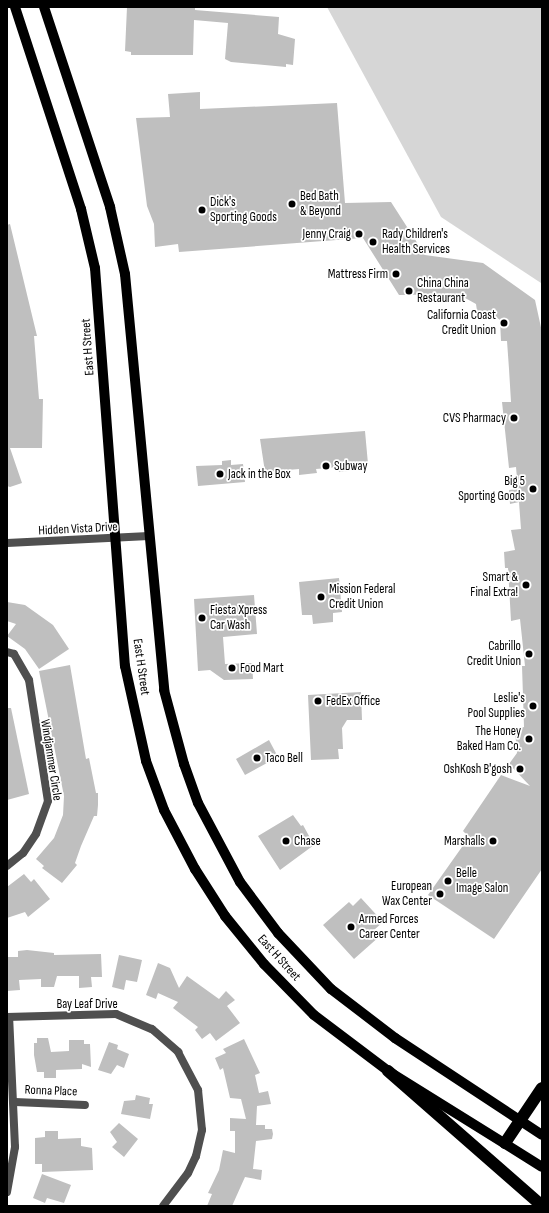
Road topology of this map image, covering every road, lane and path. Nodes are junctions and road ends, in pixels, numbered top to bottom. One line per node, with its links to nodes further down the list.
1 (15, 7): 4 (main road, East H Street)
2 (44, 7): 3 (main road, East H Street)
3 (149, 536): 4 (street, Hidden Vista Drive); 13 (main road, East H Street)
4 (116, 539): 5 (street, Hidden Vista Drive); 9 (main road, East H Street)
5 (7, 543)
6 (7, 652): 7 (street, Windjammer Circle)
7 (7, 866)
8 (8, 1017): 11 (street); 18 (street, Bay Leaf Drive)
9 (388, 1071): 15 (main road, East H Street); 19 (highway)
10 (542, 1088): 13 (highway)
11 (15, 1102): 12 (street, Ronna Place); 17 (street)
12 (86, 1105)
13 (518, 1120): 14 (main road, East H Street); 15 (highway)
14 (542, 1135)
15 (506, 1143): 16 (main road, East H Street)
16 (542, 1167)
17 (7, 1192)
18 (163, 1206)
19 (542, 1206)

